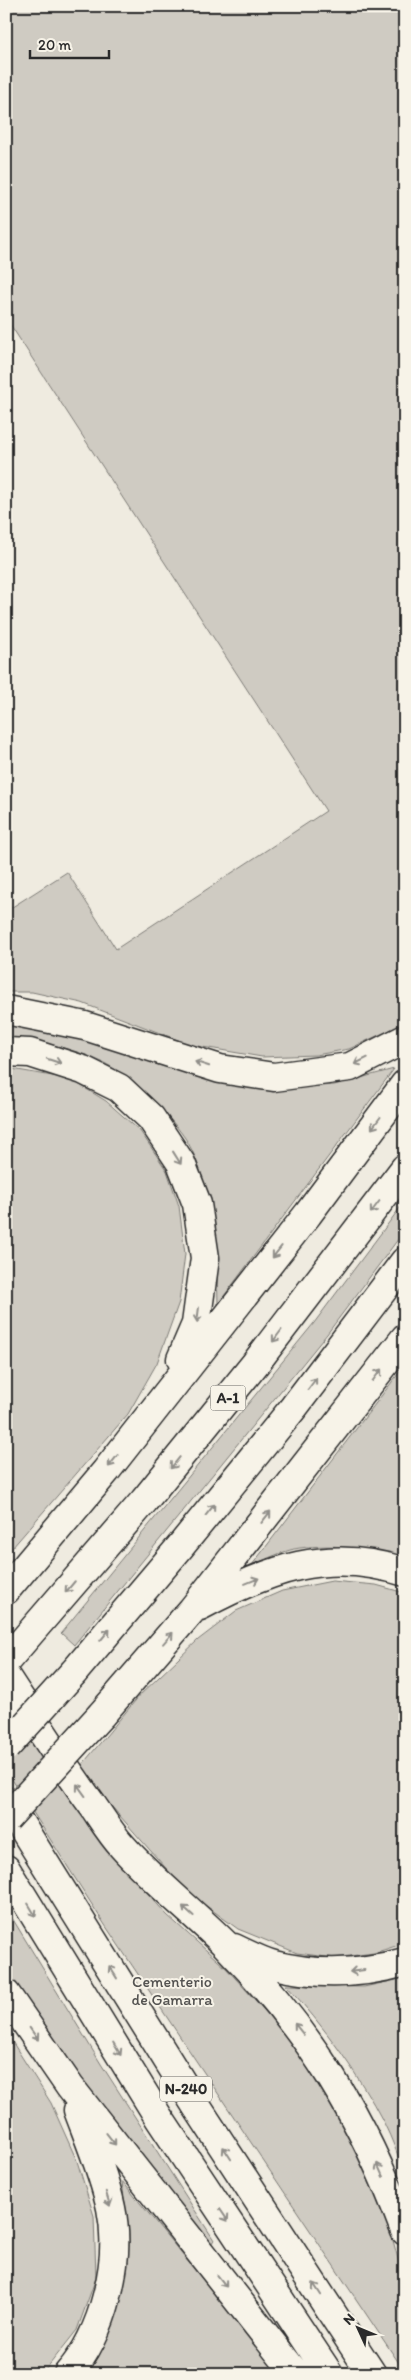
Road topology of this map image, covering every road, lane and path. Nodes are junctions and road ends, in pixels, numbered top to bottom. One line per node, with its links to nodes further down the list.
1 (6, 1010): 2 (highway, one-way to 1)
2 (405, 1039)
3 (6, 1052): 8 (highway, one-way to 8)
4 (405, 1084): 8 (highway, one-way to 8)
5 (405, 1168): 12 (highway, A-1, one-way to 12)
6 (405, 1261): 14 (highway, one-way to 6, bridge)
7 (405, 1338): 11 (highway, one-way to 7)
8 (165, 1395): 10 (highway, one-way to 10)
9 (405, 1572): 11 (highway, one-way to 9)
10 (11, 1585)
11 (192, 1610): 16 (highway, one-way to 11, bridge)
12 (6, 1661)
13 (6, 1677): 18 (highway, one-way to 13)
14 (6, 1747)
15 (6, 1801): 26 (highway, N-240, one-way to 15)
16 (6, 1819)
17 (6, 1869): 25 (highway, N-240, one-way to 25)
18 (225, 1945): 19 (highway, one-way to 18); 22 (highway, one-way to 18)
19 (405, 1962)
20 (6, 1994): 21 (highway, one-way to 21)
21 (70, 2087): 23 (highway, one-way to 23); 24 (highway, one-way to 24)
22 (405, 2231)
23 (68, 2374)
24 (296, 2374)
25 (329, 2374)
26 (372, 2374)

